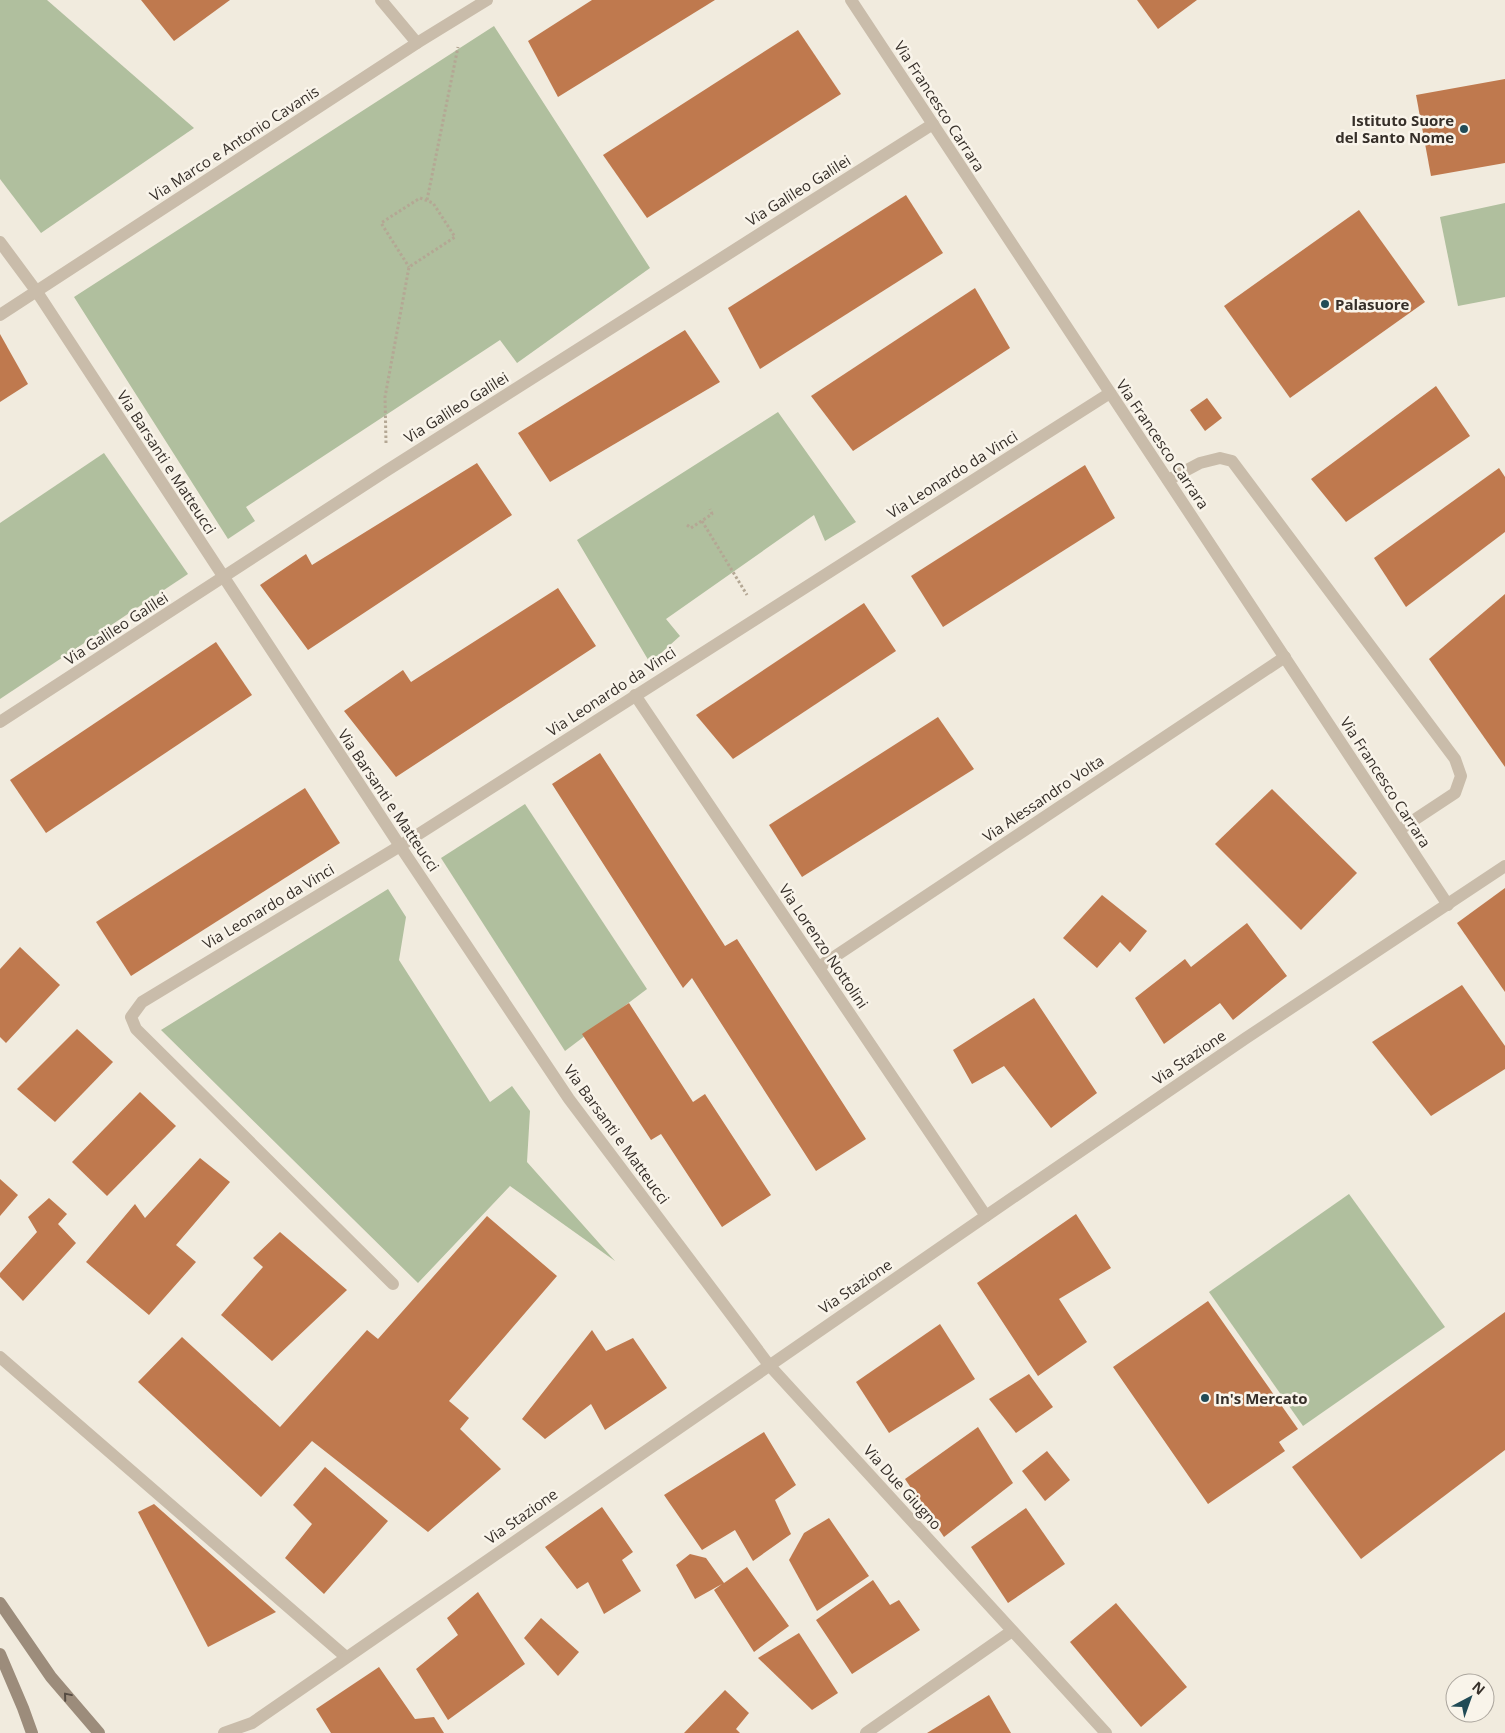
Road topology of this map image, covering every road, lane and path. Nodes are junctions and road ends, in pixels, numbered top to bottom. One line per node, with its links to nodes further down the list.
1 (381, 0): 5 (street)
2 (487, 0): 4 (street, Via Marco e Antonio Cavanis)
3 (851, 0): 6 (street, Via Francesco Carrara)
4 (464, 15): 5 (street, Via Marco e Antonio Cavanis); 7 (path)
5 (417, 43): 10 (street, Via Marco e Antonio Cavanis)
6 (932, 124): 12 (street, Via Francesco Carrara); 13 (street, Via Galileo Galilei)
7 (427, 200): 9 (path); 9 (path)
8 (0, 242): 10 (street, Via Barsanti e Matteucci)
9 (409, 267): 13 (path)
10 (37, 292): 11 (street, Via Marco e Antonio Cavanis); 19 (street, Via Barsanti e Matteucci)
11 (0, 315)
12 (1110, 393): 14 (street, Via Francesco Carrara); 21 (street, Via Leonardo da Vinci)
13 (386, 471): 19 (street, Via Galileo Galilei)
14 (1168, 480): 20 (street, Via Francesco Carrara); 23 (street)
15 (710, 509): 16 (path)
16 (702, 521): 17 (path); 18 (path)
17 (687, 525)
18 (733, 571)
19 (223, 578): 22 (street, Via Galileo Galilei); 24 (street, Via Barsanti e Matteucci)
20 (1285, 657): 23 (street, Via Francesco Carrara); 27 (street, Via Alessandro Volta)
21 (635, 695): 24 (street, Via Leonardo da Vinci); 27 (street, Via Lorenzo Nottolini)
22 (0, 722)
23 (1398, 830): 26 (street, Via Francesco Carrara)
24 (400, 846): 29 (street, Via Leonardo da Vinci); 31 (street, Via Barsanti e Matteucci)
25 (1505, 866): 26 (street, Via Stazione)
26 (1448, 905): 28 (street, Via Stazione)
27 (819, 967): 28 (street, Via Lorenzo Nottolini)
28 (986, 1216): 31 (street, Via Stazione)
29 (393, 1284)
30 (0, 1357): 35 (street)
31 (769, 1365): 33 (street, Via Due Giugno); 35 (street, Via Stazione)
32 (0, 1602): 38 (main road, one-way to 32)
33 (1012, 1631): 40 (street); 41 (street, Via Due Giugno)
34 (0, 1654): 37 (main road)
35 (346, 1657): 36 (street, Via Stazione)
36 (248, 1728): 39 (street, Via Stazione)
37 (32, 1733)
38 (99, 1733)
39 (224, 1733)
40 (866, 1733)
41 (1106, 1733)

